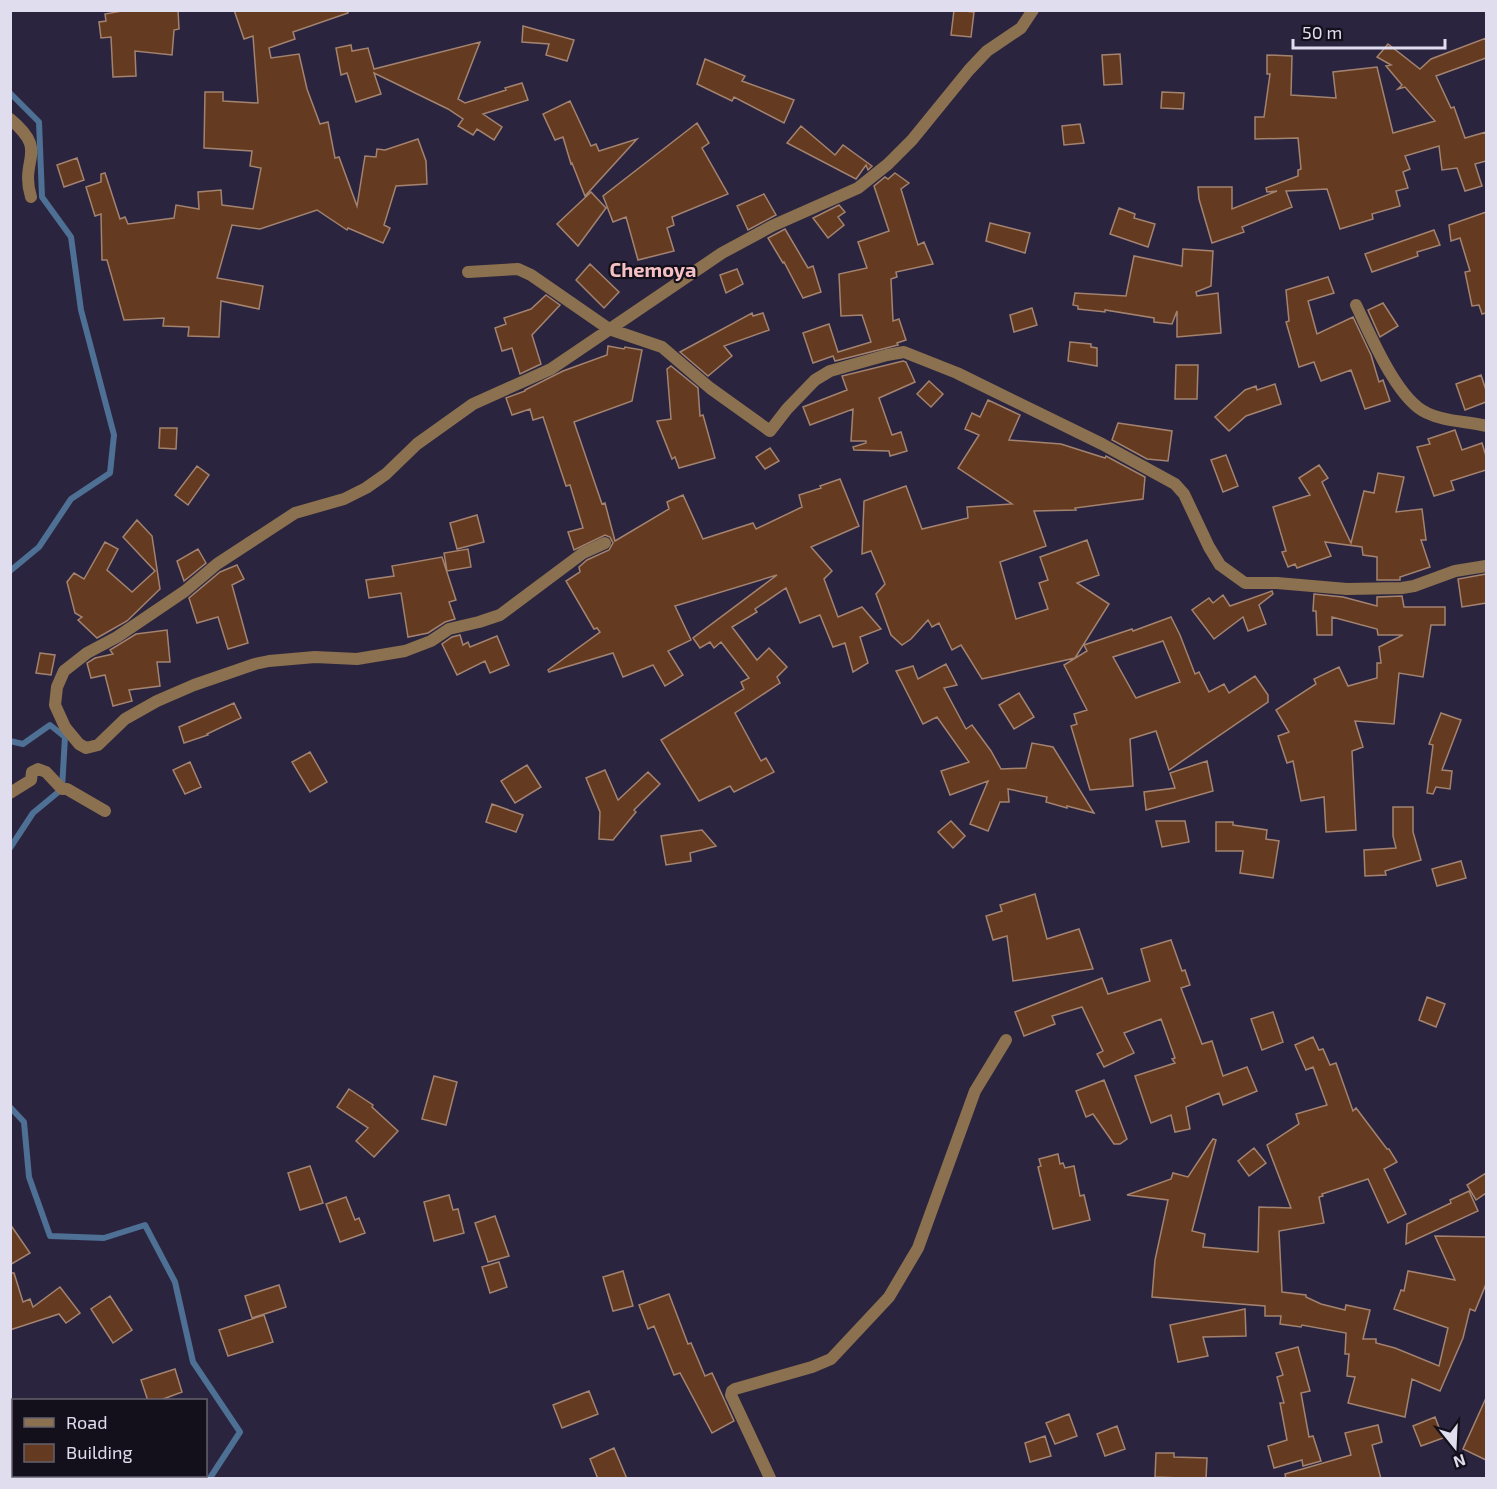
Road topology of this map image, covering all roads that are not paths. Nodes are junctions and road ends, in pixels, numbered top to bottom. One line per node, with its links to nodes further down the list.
1 (1033, 10): 6 (street)
2 (10, 119): 3 (street)
3 (31, 197)
4 (468, 272): 6 (street)
5 (1356, 304): 7 (street)
6 (609, 328): 8 (street); 9 (street)
7 (1486, 426)
8 (605, 543)
9 (1486, 566)
10 (10, 793): 11 (street)
11 (105, 811)
12 (1006, 1040): 13 (street)
13 (770, 1479)

